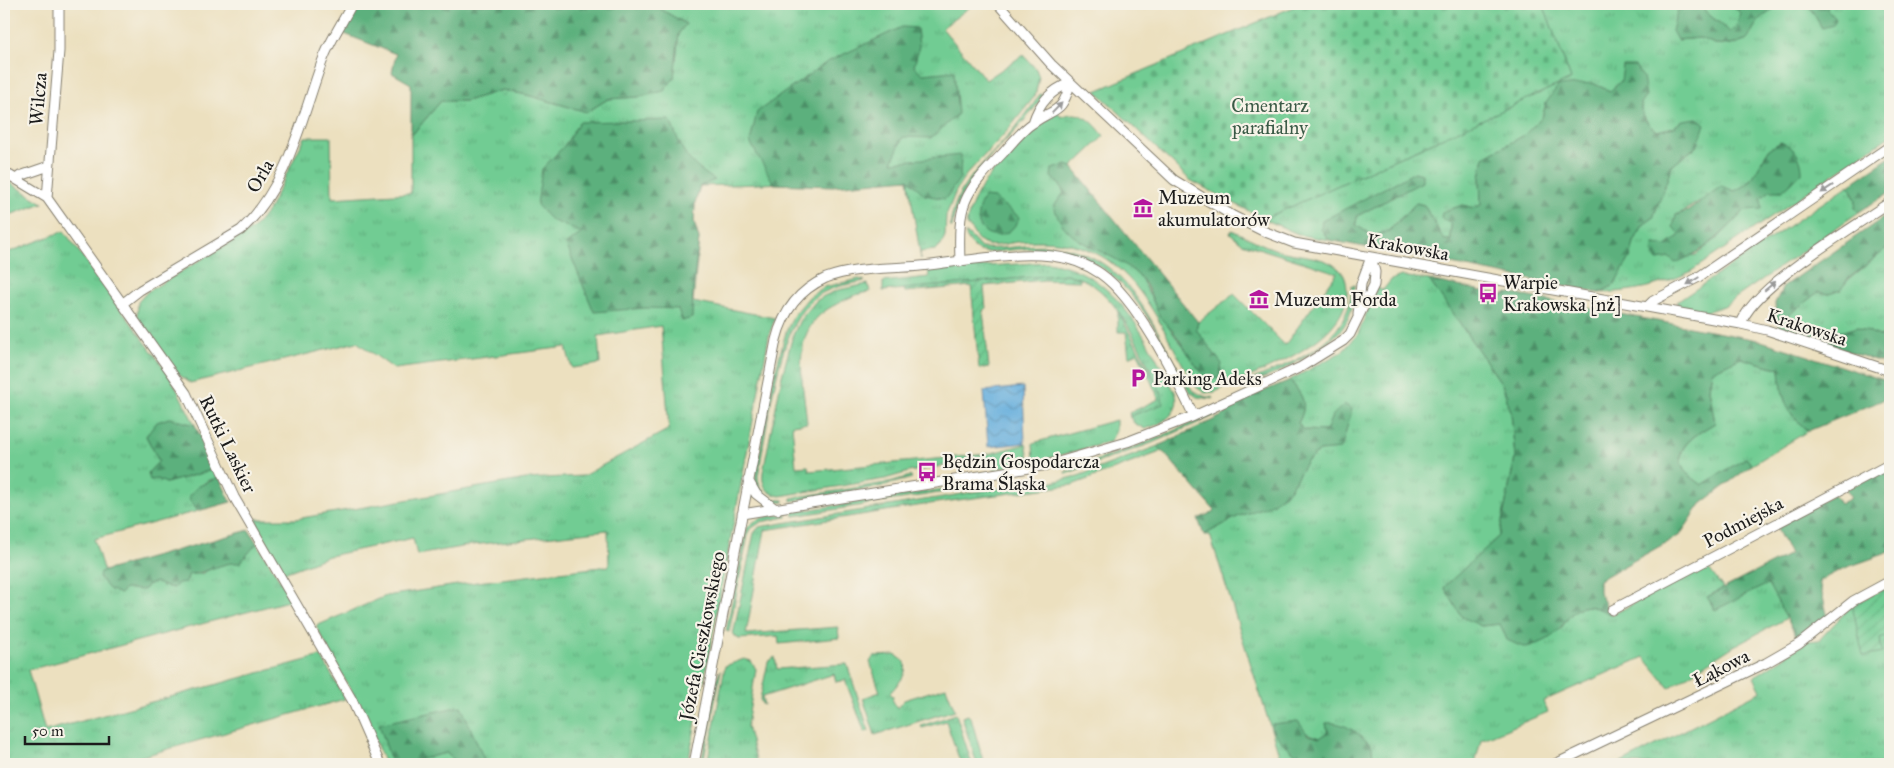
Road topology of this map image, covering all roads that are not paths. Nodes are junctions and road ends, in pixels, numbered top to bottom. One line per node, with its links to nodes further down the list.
1 (59, 4): 7 (street, Wilcza)
2 (352, 4): 14 (street, Orla)
3 (998, 4): 4 (street, Krakowska)
4 (1070, 83): 5 (street); 5 (street, one-way to 4); 12 (street, Krakowska)
5 (1032, 123): 13 (street)
6 (1890, 146): 15 (street, one-way to 15)
7 (49, 166): 9 (street); 10 (street, Wilcza)
8 (4, 172): 9 (street, Rutki Laskier)
9 (17, 180): 10 (street, Rutki Laskier)
10 (47, 198): 14 (street, Rutki Laskier)
11 (1890, 202): 16 (street, one-way to 11)
12 (1371, 257): 15 (street, Krakowska); 18 (street)
13 (960, 262): 18 (street, Józefa Cieszkowskiego); 20 (street, Józefa Cieszkowskiego)
14 (122, 304): 25 (street, Rutki Laskier)
15 (1647, 307): 16 (street, Krakowska)
16 (1741, 324): 17 (street, Krakowska)
17 (1890, 371)
18 (1194, 416): 21 (street)
19 (1890, 464): 24 (street, Podmiejska)
20 (748, 480): 21 (street); 22 (street, Józefa Cieszkowskiego)
21 (777, 510): 22 (street)
22 (742, 514): 26 (street, Józefa Cieszkowskiego)
23 (1890, 581): 27 (street, Łąkowa)
24 (1612, 610)
25 (380, 764)
26 (694, 764)
27 (1555, 764)

